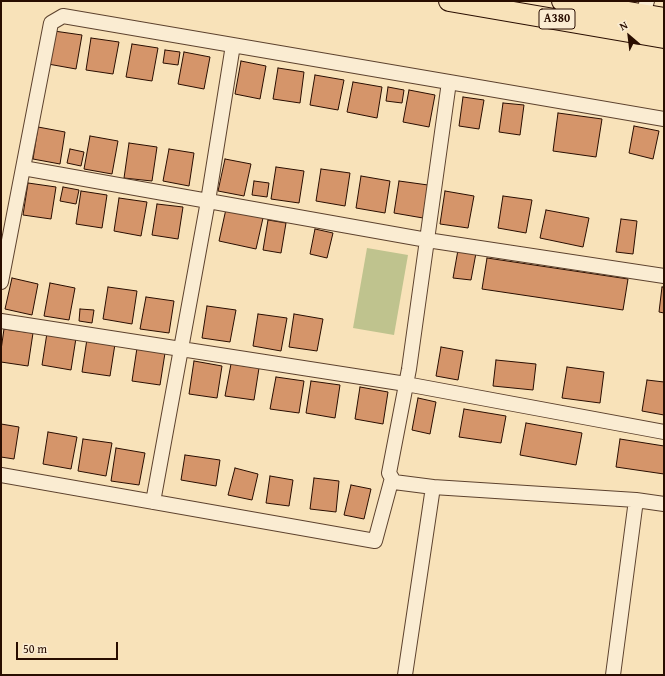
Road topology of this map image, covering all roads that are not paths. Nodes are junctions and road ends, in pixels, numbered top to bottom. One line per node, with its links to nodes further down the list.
1 (449, 1): 5 (highway, A380)
2 (562, 1): 3 (highway, A380)
3 (645, 8): 4 (highway, A380)
4 (664, 18)
5 (664, 38)
6 (233, 45): 7 (lane); 9 (lane); 10 (lane)
7 (449, 82): 8 (lane); 11 (lane)
8 (664, 119)
9 (23, 168): 10 (lane); 13 (lane)
10 (208, 201): 11 (lane); 15 (lane)
11 (427, 240): 12 (lane); 16 (lane)
12 (664, 276)
13 (1, 282)
14 (1, 321): 15 (lane)
15 (180, 349): 16 (lane); 22 (lane)
16 (406, 384): 17 (lane); 19 (lane)
17 (664, 432)
18 (1, 475): 22 (lane)
19 (392, 478): 20 (lane); 22 (lane)
20 (433, 488): 21 (lane); 24 (lane)
21 (636, 500): 23 (lane); 25 (lane)
22 (153, 502)
23 (664, 504)
24 (405, 675)
25 (614, 675)

